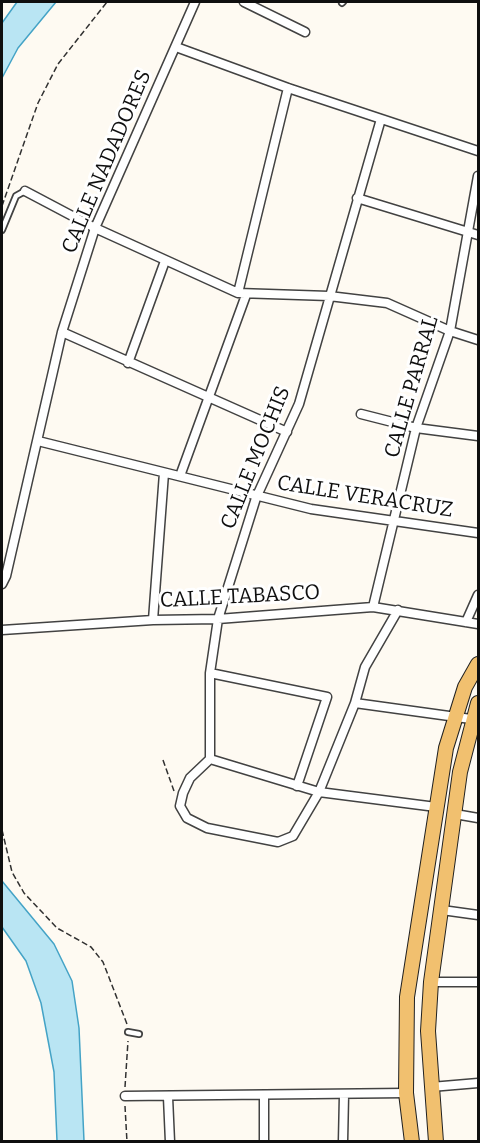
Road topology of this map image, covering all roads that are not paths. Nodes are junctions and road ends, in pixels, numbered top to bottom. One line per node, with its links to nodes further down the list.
1 (195, 2): 4 (street, CALLE NADADORES)
2 (244, 2): 3 (street)
3 (305, 32)
4 (176, 47): 5 (street); 11 (street, CALLE NADADORES)
5 (288, 88): 6 (street); 16 (street)
6 (381, 119): 7 (street); 10 (street, CALLE MOCHIS)
7 (478, 151)
8 (478, 176): 13 (street, CALLE PARRAL)
9 (25, 191): 11 (street); 12 (lane)
10 (357, 198): 13 (street); 17 (street, CALLE MOCHIS)
11 (95, 228): 15 (street); 19 (street, CALLE NADADORES)
12 (2, 230)
13 (469, 232): 14 (street); 18 (street, CALLE PARRAL)
14 (478, 235)
15 (165, 261): 16 (street); 21 (street)
16 (242, 294): 17 (street); 22 (street)
17 (329, 296): 18 (street); 25 (street, CALLE MOCHIS)
18 (450, 331): 20 (street); 24 (street, CALLE PARRAL)
19 (62, 332): 21 (street); 27 (street, CALLE NADADORES)
20 (478, 340)
21 (128, 363): 22 (street)
22 (206, 398): 25 (street); 29 (street)
23 (361, 414): 24 (street)
24 (416, 428): 26 (street); 31 (street, CALLE PARRAL)
25 (287, 432): 30 (street, CALLE MOCHIS)
26 (478, 436)
27 (38, 441): 28 (street, CALLE VERACRUZ); 33 (street, CALLE NADADORES)
28 (164, 473): 29 (street, CALLE VERACRUZ); 38 (street)
29 (180, 476): 30 (street, CALLE VERACRUZ)
30 (256, 498): 31 (street, CALLE VERACRUZ); 37 (street, CALLE MOCHIS)
31 (395, 520): 32 (street, CALLE VERACRUZ); 35 (street, CALLE PARRAL)
32 (478, 533)
33 (2, 584)
34 (478, 595): 39 (street)
35 (373, 607): 36 (street, CALLE TABASCO); 37 (street, CALLE TABASCO)
36 (398, 610): 39 (street, CALLE TABASCO); 44 (street)
37 (218, 619): 38 (street, CALLE TABASCO); 43 (street, CALLE MOCHIS)
38 (153, 620): 41 (street, CALLE TABASCO)
39 (466, 622): 40 (street, CALLE TABASCO)
40 (478, 624)
41 (2, 630)
42 (478, 664): 46 (main road)
43 (210, 673): 48 (street, CALLE MOCHIS); 49 (street)
44 (355, 703): 46 (street); 50 (street)
45 (478, 703): 47 (main road)
46 (454, 716): 47 (street); 51 (main road)
47 (476, 719): 52 (main road)
48 (210, 759): 49 (street); 50 (street)
49 (297, 786): 50 (street)
50 (319, 792): 51 (street)
51 (436, 807): 62 (main road)
52 (454, 814): 53 (street); 54 (main road)
53 (478, 818)
54 (442, 910): 55 (street); 56 (main road)
55 (478, 915)
56 (430, 982): 57 (street); 61 (main road)
57 (478, 982)
58 (128, 1032): 59 (lane)
59 (139, 1034)
60 (478, 1083): 61 (street)
61 (431, 1087): 71 (main road)
62 (406, 1093): 63 (street); 70 (main road)
63 (344, 1095): 65 (street); 69 (street)
64 (125, 1096): 66 (street)
65 (264, 1096): 66 (street); 68 (street)
66 (168, 1097): 67 (street)
67 (170, 1142)
68 (264, 1142)
69 (343, 1142)
70 (412, 1142)
71 (435, 1142)

